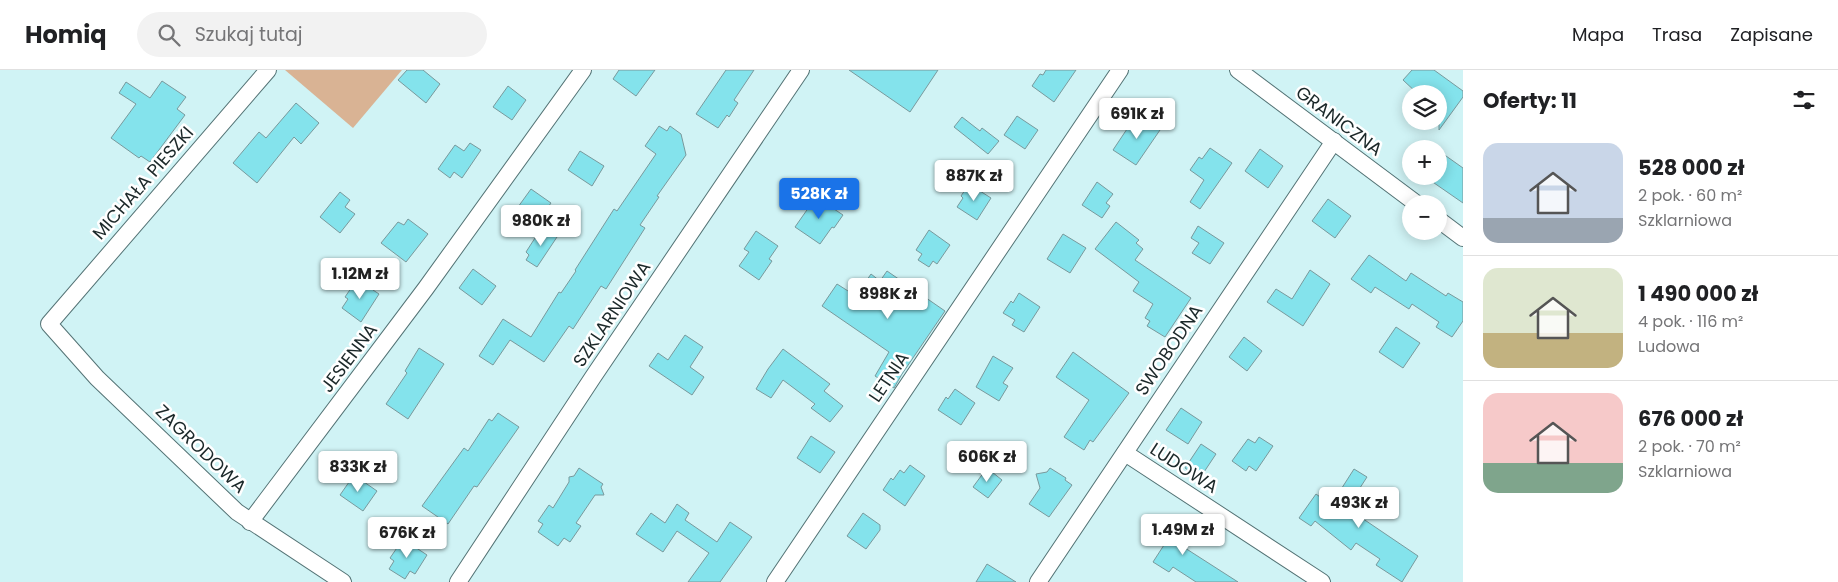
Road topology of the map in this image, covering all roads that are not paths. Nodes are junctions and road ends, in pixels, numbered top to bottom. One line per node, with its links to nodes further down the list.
1 (268, 70): 10 (street, MICHAŁA PIESZKI)
2 (583, 70): 12 (street, JESIENNA)
3 (801, 70): 14 (street, SZKLARNIOWA)
4 (1120, 70): 15 (street, LETNIA)
5 (1249, 73): 6 (street, GRANICZNA)
6 (1334, 141): 7 (street, GRANICZNA); 11 (street, SWOBODNA)
7 (1405, 195)
8 (1447, 226): 9 (street)
9 (1463, 238)
10 (49, 324): 12 (street, ZAGRODOWA)
11 (1125, 452): 16 (street, SWOBODNA); 17 (street, LUDOWA)
12 (250, 522): 13 (street, ZAGRODOWA)
13 (343, 582)
14 (458, 582)
15 (775, 582)
16 (1038, 582)
17 (1322, 582)

